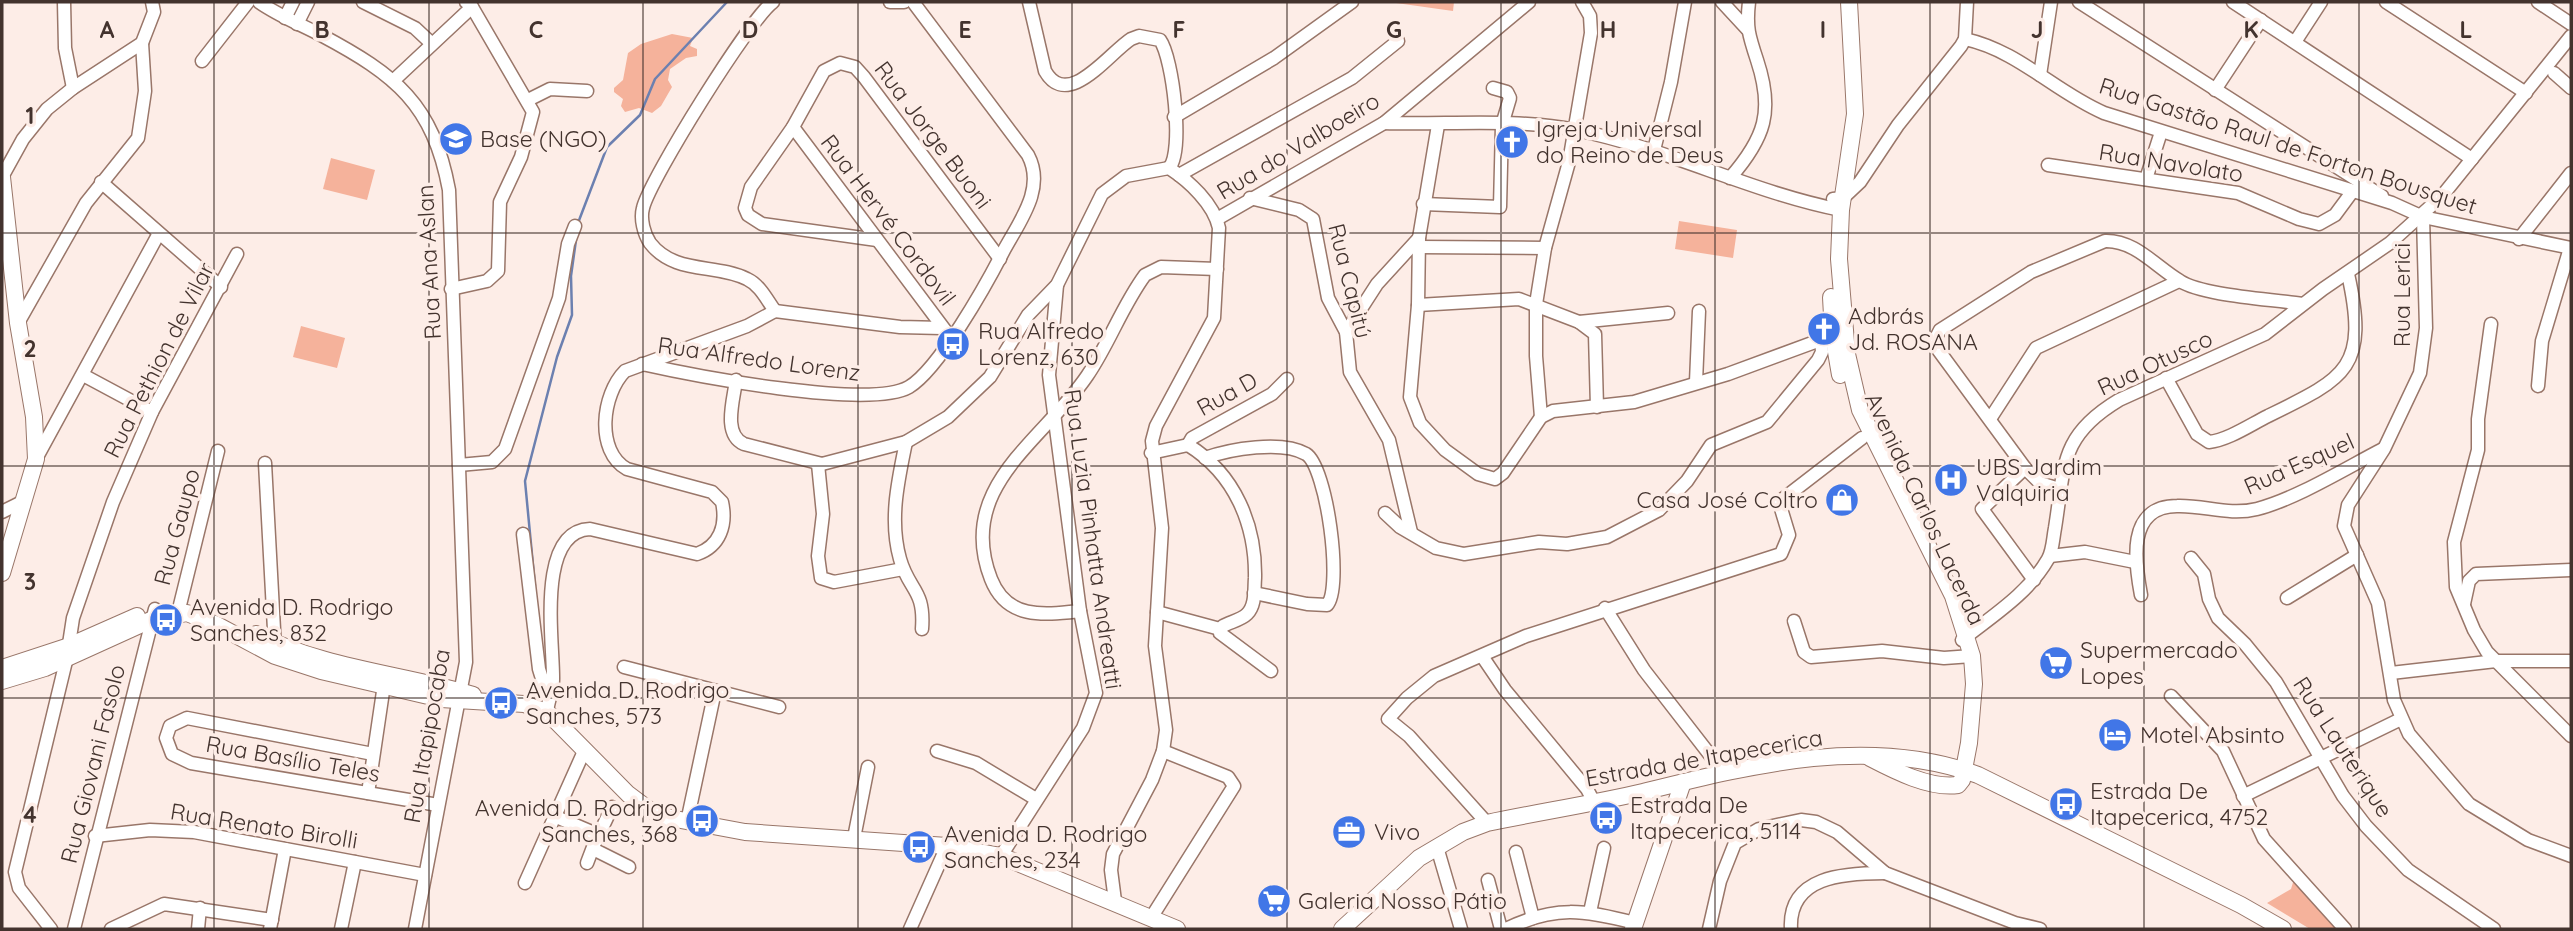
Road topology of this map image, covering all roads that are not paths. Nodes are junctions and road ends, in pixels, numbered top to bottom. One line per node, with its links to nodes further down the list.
1 (64, 2): 43 (street)
2 (152, 2): 37 (street)
3 (248, 2): 39 (street)
4 (259, 2): 29 (street, Rua Ana Aslan)
5 (293, 2): 29 (street)
6 (308, 2): 29 (street)
7 (363, 2): 38 (street)
8 (773, 2): 93 (street)
9 (890, 2): 10 (street)
10 (904, 2)
11 (913, 2): 83 (street, Rua Alfredo Lorenz)
12 (1029, 2): 50 (street)
13 (1352, 2): 50 (street)
14 (1529, 2): 51 (street, Rua do Valboeiro)
15 (1582, 2): 55 (street)
16 (1685, 2): 57 (street)
17 (1722, 2): 32 (street)
18 (1749, 2): 32 (street)
19 (1840, 2): 70 (main road, Avenida Carlos Lacerda)
20 (1849, 2): 70 (main road, Avenida Carlos Lacerda)
21 (1967, 2): 34 (street)
22 (2051, 2): 41 (street)
23 (2079, 2): 46 (street)
24 (2234, 2): 30 (street)
25 (2321, 2): 36 (street)
26 (2386, 2): 48 (street)
27 (2538, 2): 31 (street)
28 (469, 5): 38 (street); 49 (street)
29 (287, 19): 42 (street, Rua Ana Aslan)
30 (2261, 20): 36 (street); 46 (street)
31 (2571, 24)
32 (1746, 29): 63 (street)
33 (2571, 36): 48 (street, Rua Otusco)
34 (1965, 39): 41 (street, Rua Gastão Raul de Forton Bousquet); 70 (street)
35 (1398, 41): 60 (street)
36 (2295, 42): 58 (street)
37 (142, 43): 43 (street); 65 (street)
38 (431, 43): 42 (street)
39 (202, 61)
40 (2554, 73): 45 (street)
41 (2040, 75): 56 (street, Rua Gastão Raul de Forton Bousquet)
42 (393, 81): 89 (street, Rua Ana Aslan)
43 (73, 88): 62 (street)
44 (1493, 88): 53 (street)
45 (2571, 88)
46 (2215, 90): 68 (street)
47 (587, 91): 49 (street)
48 (2526, 93): 58 (street, Rua Otusco)
49 (528, 100): 89 (street)
50 (1174, 117): 60 (street)
51 (1384, 123): 52 (street); 67 (street, Rua do Valboeiro)
52 (1438, 125): 53 (street); 69 (street)
53 (1502, 125): 55 (street); 69 (street)
54 (793, 127): 71 (street, Rua Hervé Cordovil); 76 (street, Rua Jorge Buoni); 83 (street, Rua Jorge Buoni)
55 (1574, 130): 57 (street); 80 (street)
56 (2161, 132): 64 (street); 66 (street, Rua Gastão Raul de Forton Bousquet)
57 (1654, 150): 63 (street)
58 (2472, 159): 72 (street, Rua Otusco)
59 (2048, 165): 64 (street, Rua Navolato)
60 (1174, 171): 73 (street); 87 (street)
61 (2571, 173): 77 (street)
62 (2, 177): 97 (main road)
63 (1730, 178): 70 (street)
64 (2146, 179): 66 (street, Rua Navolato)
65 (101, 182): 75 (street); 97 (street)
66 (2353, 192): 68 (street, Rua Gastão Raul de Forton Bousquet)
67 (1250, 198): 73 (street, Rua do Valboeiro); 99 (street, Rua Capitú)
68 (2392, 203): 72 (street, Rua Gastão Raul de Forton Bousquet)
69 (1423, 204): 79 (street)
70 (1837, 204): 101 (main road, Avenida Carlos Lacerda)
71 (856, 212): 76 (street); 78 (street, Rua Hervé Cordovil)
72 (2423, 217): 77 (street, Rua Gastão Raul de Forton Bousquet); 85 (street, Rua Otusco); 117 (street, Rua Lerici)
73 (1217, 219): 84 (street)
74 (575, 226): 124 (street)
75 (159, 234): 88 (street); 103 (street)
76 (840, 234): 78 (street, Rua Jorge Buoni)
77 (2519, 239): 81 (street, Rua Gastão Raul de Forton Bousquet)
78 (877, 240): 100 (street, Rua Hervé Cordovil)
79 (1419, 242): 80 (street); 92 (street); 99 (street)
80 (1545, 248): 90 (street)
81 (2571, 248): 108 (street)
82 (237, 254): 88 (street, Rua Pethion de Vilar)
83 (1000, 259): 100 (street, Rua Alfredo Lorenz)
84 (1217, 268): 112 (street); 119 (street)
85 (2348, 274): 91 (street, Rua Otusco); 104 (street)
86 (2179, 281): 91 (street); 113 (street); 113 (street)
87 (1057, 285): 112 (street, Rua Luzia Pinhatta Andreatti); 115 (street)
88 (221, 286): 110 (street, Rua Pethion de Vilar)
89 (451, 289): 124 (street, Rua Ana Aslan)
90 (1536, 304): 92 (street); 96 (street); 111 (street)
91 (2302, 304): 104 (street, Rua Otusco)
92 (1418, 305): 111 (street)
93 (775, 311): 100 (street); 102 (street)
94 (1699, 311): 107 (street)
95 (1668, 313): 96 (street)
96 (1579, 322): 109 (street)
97 (18, 323): 121 (main road)
98 (2491, 324): 145 (street)
99 (1346, 332): 130 (street, Rua Capitú)
100 (947, 333): 106 (street, Rua Alfredo Lorenz)
101 (1833, 334): 107 (street); 114 (main road, Avenida Carlos Lacerda); 130 (street); 152 (main road, Avenida Carlos Lacerda)
102 (642, 363): 106 (street, Rua Alfredo Lorenz); 168 (street)
103 (83, 375): 110 (street); 121 (street)
104 (2166, 378): 126 (street, Rua Otusco)
105 (1287, 379): 116 (street, Rua D)
106 (736, 380): 123 (street)
107 (1696, 382): 109 (street)
108 (2538, 386)
109 (1597, 407): 111 (street)
110 (152, 412): 154 (street, Rua Pethion de Vilar)
111 (1541, 417)
112 (1054, 419): 146 (street, Rua Luzia Pinhatta Andreatti); 146 (street)
113 (1990, 419): 125 (street)
114 (1862, 438): 144 (street); 152 (main road, Avenida Carlos Lacerda)
115 (906, 442): 123 (street); 136 (street)
116 (1188, 445): 119 (street); 120 (street)
117 (2384, 449): 132 (street, Rua Lerici); 135 (street, Rua Esquel)
118 (218, 451): 143 (street, Rua Gaupo)
119 (1151, 453): 147 (street)
120 (1205, 458): 140 (street); 140 (street)
121 (36, 459): 127 (main road)
122 (265, 463): 153 (street)
123 (818, 464): 136 (street)
124 (459, 465): 166 (street, Rua Itapipocaba)
125 (2025, 468): 126 (street); 139 (street)
126 (2059, 489): 133 (street, Rua Otusco)
127 (24, 501): 128 (street); 138 (main road)
128 (2, 512)
129 (1385, 513): 130 (street)
130 (1411, 532)
131 (523, 534): 168 (street)
132 (2357, 555): 142 (street); 162 (street, Rua Lerici)
133 (2050, 556): 135 (street); 139 (street, Rua Otusco)
134 (2191, 558): 176 (street, Rua Lauterique)
135 (2135, 562): 141 (street, Rua Esquel)
136 (903, 569): 150 (street)
137 (2571, 570): 145 (street)
138 (2, 573)
139 (2034, 580): 152 (street, Rua Otusco)
140 (1254, 593): 151 (street)
141 (2141, 595)
142 (2287, 598)
143 (178, 608): 148 (main road); 153 (main road)
144 (1605, 608): 155 (street); 179 (street)
145 (2464, 608): 157 (street)
146 (1080, 611): 183 (street, Rua Luzia Pinhatta Andreatti)
147 (1157, 612): 151 (street); 174 (street)
148 (154, 614): 154 (main road); 190 (street, Rua Giovani Fasolo)
149 (1794, 621): 156 (street)
150 (922, 629)
151 (1220, 629): 161 (street)
152 (1964, 638): 156 (main road, Avenida Carlos Lacerda)
153 (275, 650): 163 (main road)
154 (68, 651): 160 (main road); 164 (main road); 216 (street, Rua Pethion de Vilar)
155 (1482, 656): 184 (street); 189 (street)
156 (1970, 658): 178 (main road, Avenida Carlos Lacerda)
157 (2496, 661): 158 (street); 162 (street); 171 (street)
158 (2571, 661)
159 (624, 667): 165 (street)
160 (2, 668)
161 (1271, 671)
162 (2391, 673): 170 (street, Rua Lerici)
163 (384, 680): 166 (main road); 175 (street)
164 (2, 681)
165 (715, 691): 169 (street); 188 (street)
166 (457, 696): 168 (main road); 185 (street, Rua Itapipocaba)
167 (2171, 696): 182 (street)
168 (547, 705): 172 (main road)
169 (779, 707)
170 (2401, 719): 176 (street); 200 (street, Rua Lerici)
171 (2571, 736)
172 (584, 749): 187 (street); 188 (main road)
173 (937, 751): 183 (street)
174 (1163, 751): 209 (street); 212 (street)
175 (373, 754): 181 (street); 181 (street, Rua Basílio Teles)
176 (2322, 760): 182 (street); 233 (street, Rua Lauterique)
177 (868, 767): 191 (street)
178 (1965, 770): 179 (main road, Estrada de Itapecerica); 231 (main road, Estrada de Itapecerica)
179 (1724, 773): 180 (main road, Estrada de Itapecerica)
180 (1683, 782): 184 (main road, Estrada de Itapecerica); 215 (main road)
181 (368, 793): 185 (street, Rua Basílio Teles)
182 (2243, 796): 232 (street)
183 (1036, 799): 199 (street, Rua Luzia Pinhatta Andreatti)
184 (1594, 802): 189 (main road, Estrada de Itapecerica)
185 (438, 805): 206 (street, Rua Itapipocaba)
186 (612, 807): 192 (street)
187 (554, 817): 192 (street); 208 (street)
188 (687, 822): 191 (main road)
189 (1487, 823): 194 (main road, Estrada de Itapecerica)
190 (95, 836): 196 (street, Rua Renato Birolli); 217 (street, Rua Giovani Fasolo)
191 (854, 838): 193 (main road)
192 (594, 845): 202 (street); 203 (street)
193 (947, 846): 199 (main road); 222 (street)
194 (1437, 847): 224 (main road, Estrada de Itapecerica); 225 (street)
195 (1604, 848): 211 (street)
196 (285, 849): 201 (street, Rua Renato Birolli); 214 (street)
197 (1856, 850): 204 (street); 205 (street); 228 (street)
198 (1516, 852): 213 (street)
199 (1001, 856): 209 (main road)
200 (2571, 856)
201 (355, 862): 206 (street, Rua Renato Birolli); 220 (street)
202 (587, 863)
203 (629, 867)
204 (1851, 873): 205 (street); 229 (street)
205 (1885, 873): 230 (street)
206 (425, 875): 221 (street, Rua Itapipocaba)
207 (1488, 880): 226 (street)
208 (525, 883)
209 (1115, 901): 212 (main road)
210 (201, 908): 214 (street); 218 (street); 219 (street)
211 (1590, 912): 213 (street); 215 (street)
212 (1151, 918): 223 (main road)
213 (1533, 918): 227 (street)
214 (271, 925)
215 (1634, 926)
216 (51, 929)
217 (74, 929)
218 (111, 929)
219 (198, 929)
220 (341, 929)
221 (415, 929)
222 (911, 929)
223 (1177, 929)
224 (1342, 929)
225 (1461, 929)
226 (1500, 929)
227 (1506, 929)
228 (1709, 929)
229 (1791, 929)
230 (2040, 929)
231 (2283, 929)
232 (2345, 929)
233 (2494, 929)

